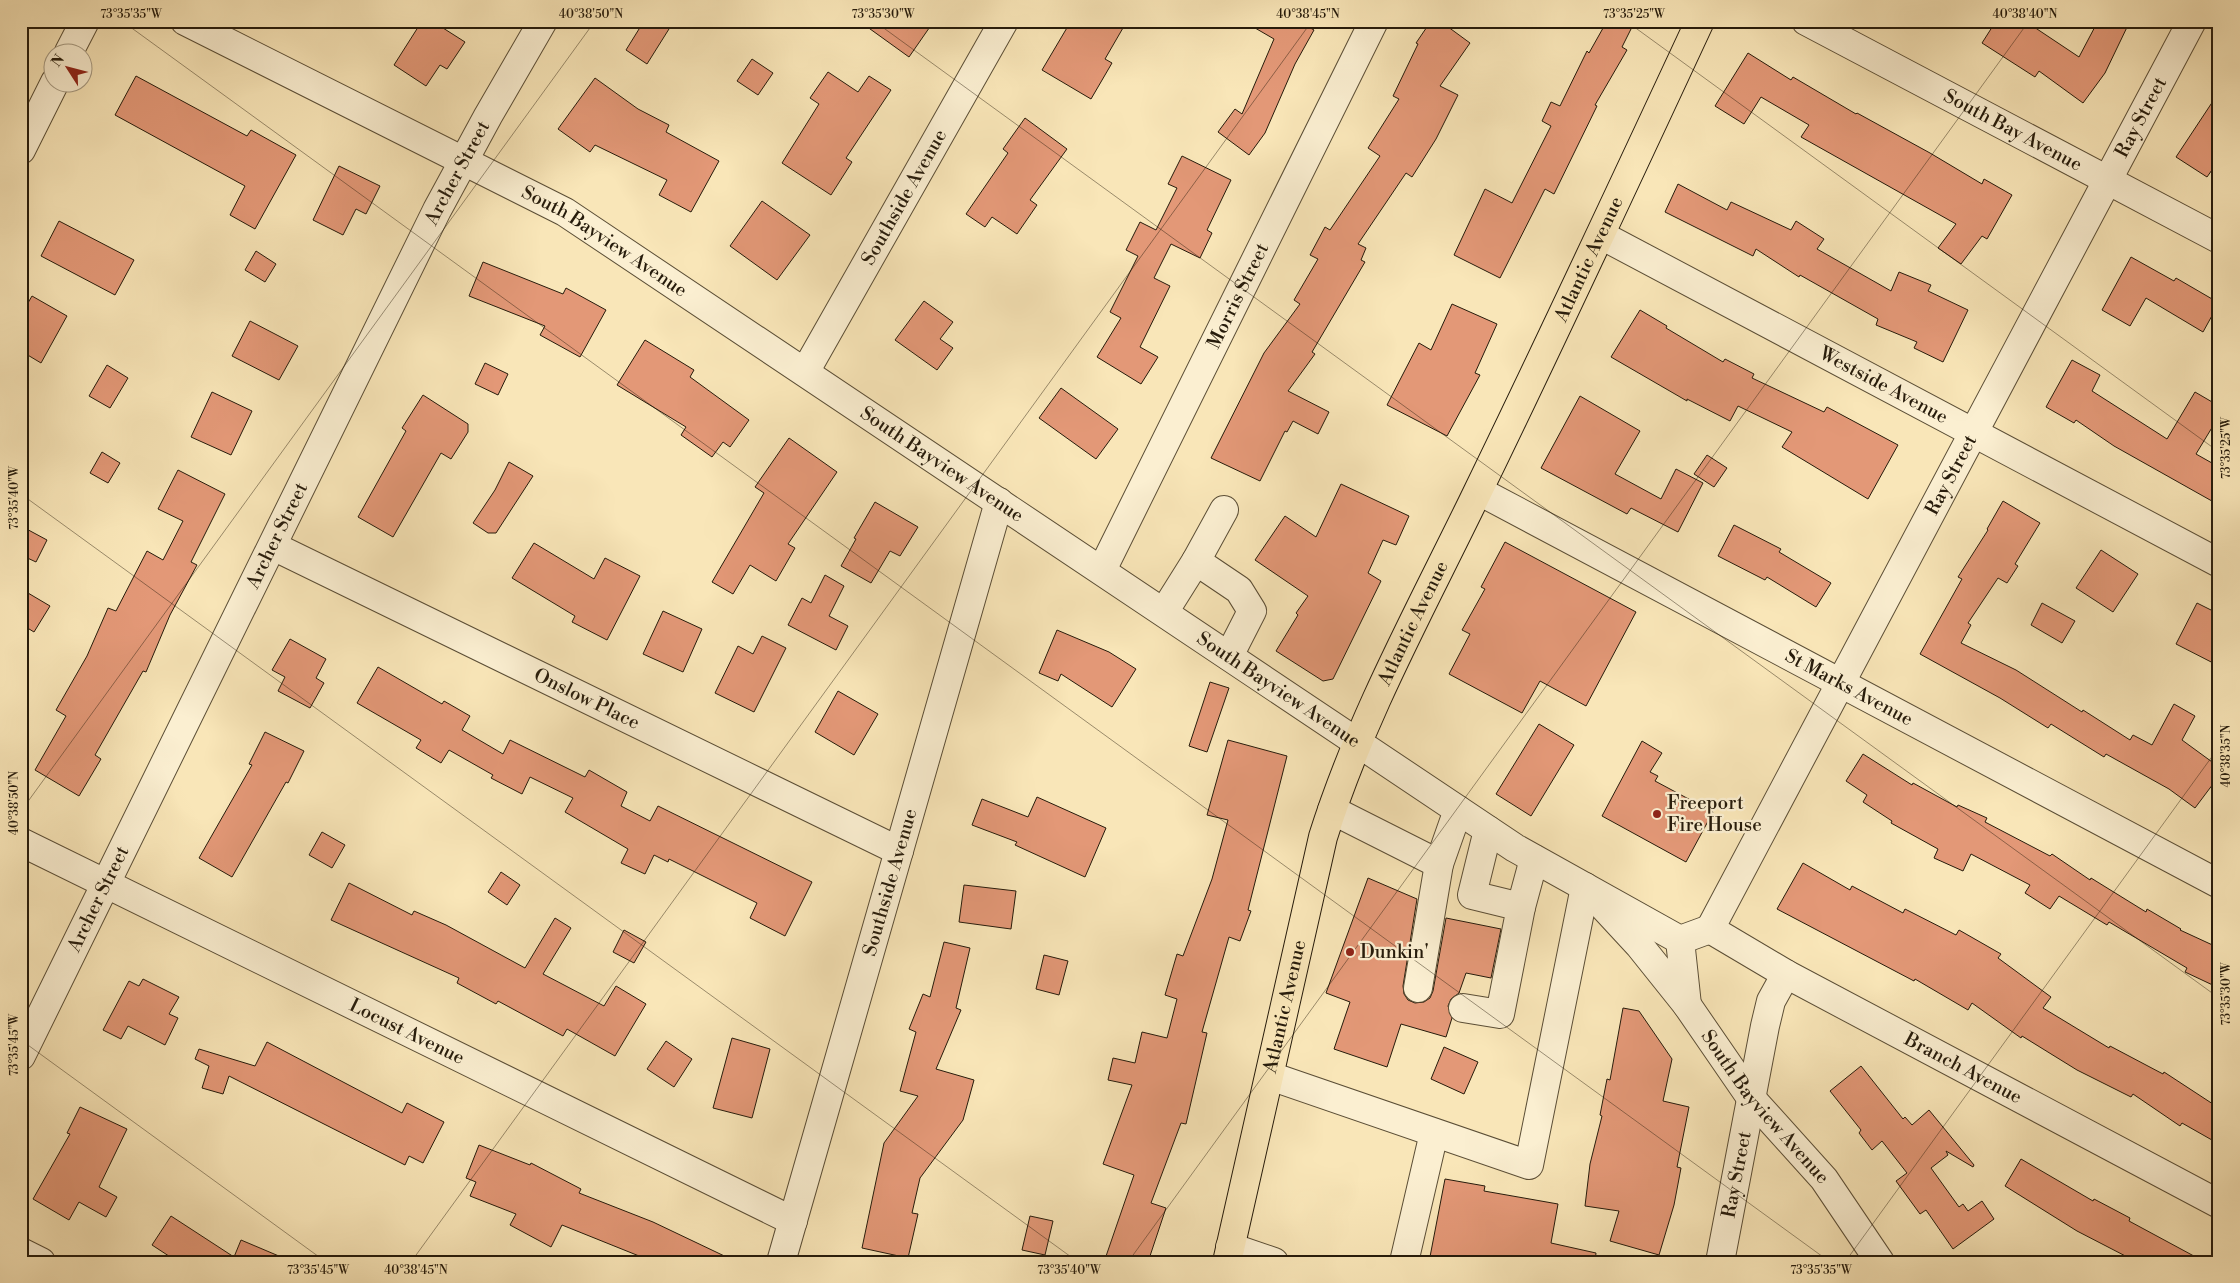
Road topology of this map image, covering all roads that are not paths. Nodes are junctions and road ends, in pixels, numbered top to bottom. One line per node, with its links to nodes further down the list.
1 (85, 21): 9 (street)
2 (186, 21): 12 (street, South Bayview Avenue)
3 (543, 21): 12 (street, Archer Street)
4 (1004, 21): 16 (street, Southside Avenue)
5 (1374, 21): 24 (street, Morris Street)
6 (1700, 21): 14 (main road, Atlantic Avenue)
7 (1806, 21): 13 (street, South Bay Avenue)
8 (2192, 21): 13 (street, Ray Street)
9 (74, 42)
10 (49, 92): 11 (street)
11 (21, 150)
12 (466, 160): 16 (street, South Bayview Avenue); 21 (street, Archer Street)
13 (2108, 180): 15 (street, South Bay Avenue); 17 (street, Ray Street)
14 (1601, 235): 17 (street, Westside Avenue); 18 (main road, Atlantic Avenue)
15 (2219, 240)
16 (805, 372): 19 (street, South Bayview Avenue)
17 (1973, 433): 23 (street, Westside Avenue); 27 (street, Ray Street)
18 (1478, 491): 27 (street, St Marks Avenue); 28 (main road, Atlantic Avenue)
19 (999, 502): 24 (street, South Bayview Avenue); 33 (street, Southside Avenue)
20 (1224, 510): 22 (street)
21 (273, 546): 33 (street, Onslow Place); 36 (street, Archer Street)
22 (1196, 561): 25 (street); 26 (street)
23 (2219, 563)
24 (1102, 570): 25 (street, South Bayview Avenue)
25 (1164, 612): 26 (street, South Bayview Avenue)
26 (1229, 656): 28 (street, South Bayview Avenue)
27 (1841, 683): 37 (street, St Marks Avenue); 40 (street, Ray Street)
28 (1357, 742): 29 (main road, Atlantic Avenue); 30 (street, South Bayview Avenue)
29 (1332, 810): 35 (street); 47 (main road, Atlantic Avenue)
30 (1458, 810): 31 (street, South Bayview Avenue); 35 (street)
31 (1488, 830): 34 (street, South Bayview Avenue); 39 (street)
32 (21, 842): 36 (street, Locust Avenue)
33 (899, 851): 51 (street, Southside Avenue)
34 (1534, 859): 38 (street, South Bayview Avenue); 39 (street)
35 (1439, 864): 43 (street)
36 (106, 883): 46 (street, Archer Street); 51 (street, Locust Avenue)
37 (2219, 884)
38 (1585, 887): 41 (street, South Bayview Avenue); 44 (street); 49 (street)
39 (1521, 907): 45 (street)
40 (1710, 929): 41 (street); 42 (street, Branch Avenue)
41 (1680, 940): 44 (street, South Bayview Avenue)
42 (1786, 974): 48 (street, Ray Street); 50 (street, Branch Avenue)
43 (1418, 988)
44 (1687, 1005): 48 (street, South Bayview Avenue)
45 (1463, 1008)
46 (21, 1056)
47 (1270, 1076): 49 (street); 53 (main road, Atlantic Avenue)
48 (1751, 1098): 58 (street, Ray Street); 59 (street, South Bayview Avenue)
49 (1434, 1133): 57 (street)
50 (2219, 1204)
51 (793, 1221): 55 (street, Southside Avenue)
52 (21, 1252): 54 (street)
53 (1229, 1254): 56 (street)
54 (41, 1262)
55 (781, 1262)
56 (1274, 1262)
57 (1404, 1262)
58 (1720, 1262)
59 (1880, 1262)

